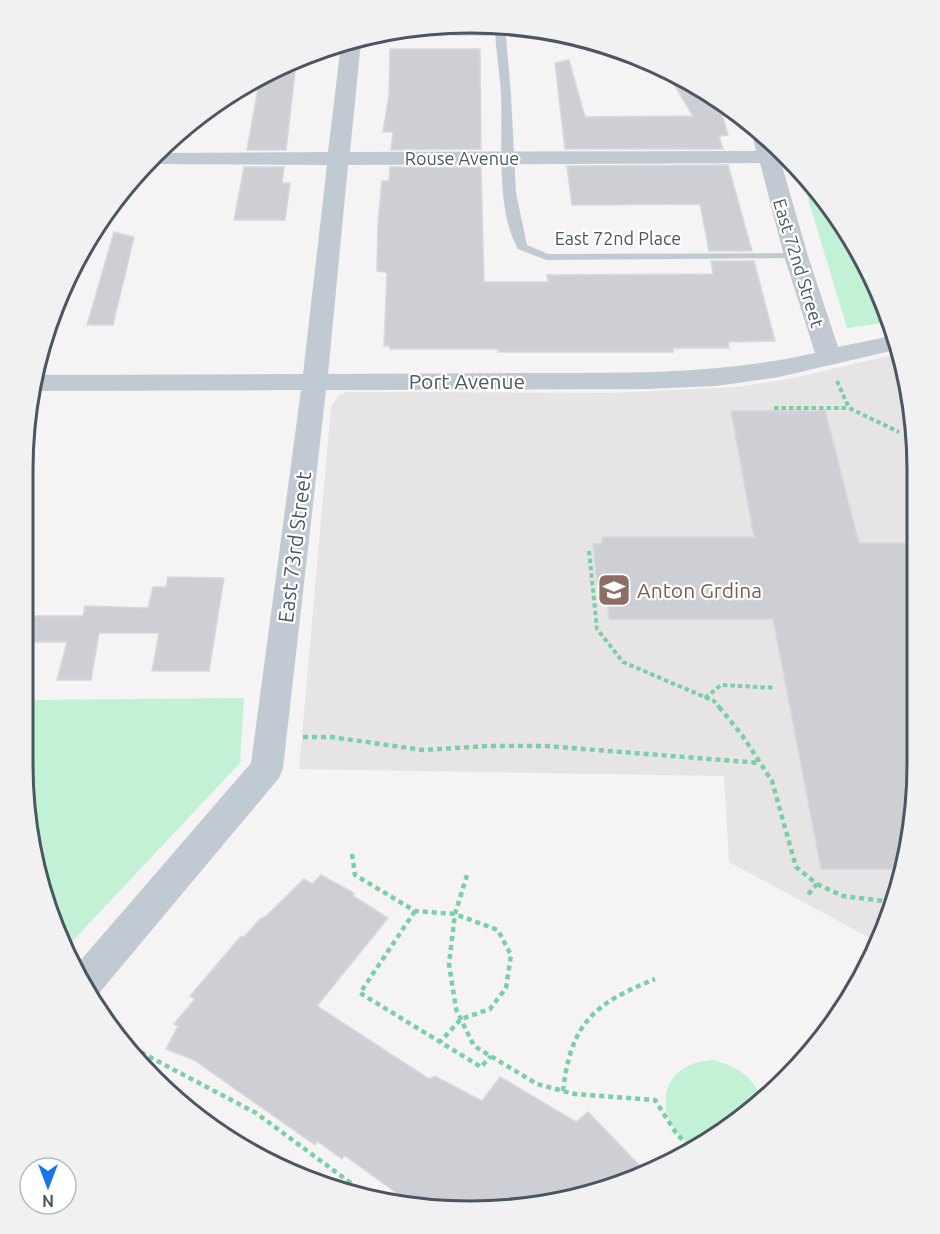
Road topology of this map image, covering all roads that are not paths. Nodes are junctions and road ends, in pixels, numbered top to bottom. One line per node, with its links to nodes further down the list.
1 (501, 34): 5 (lane, East 72nd Place)
2 (350, 50): 7 (street, East 73rd Street)
3 (766, 148): 4 (street, East 72nd Street)
4 (768, 157): 5 (street, Rouse Avenue); 8 (street, East 72nd Street)
5 (507, 158): 7 (street, Rouse Avenue); 8 (lane, East 72nd Place)
6 (163, 159): 7 (street, Rouse Avenue)
7 (340, 159): 11 (street, East 73rd Street)
8 (796, 256): 10 (street, East 72nd Street)
9 (889, 345): 10 (street, Port Avenue)
10 (832, 368): 11 (street, Port Avenue)
11 (315, 381): 12 (street, Port Avenue); 13 (street, East 73rd Street)
12 (42, 383)
13 (89, 977)

